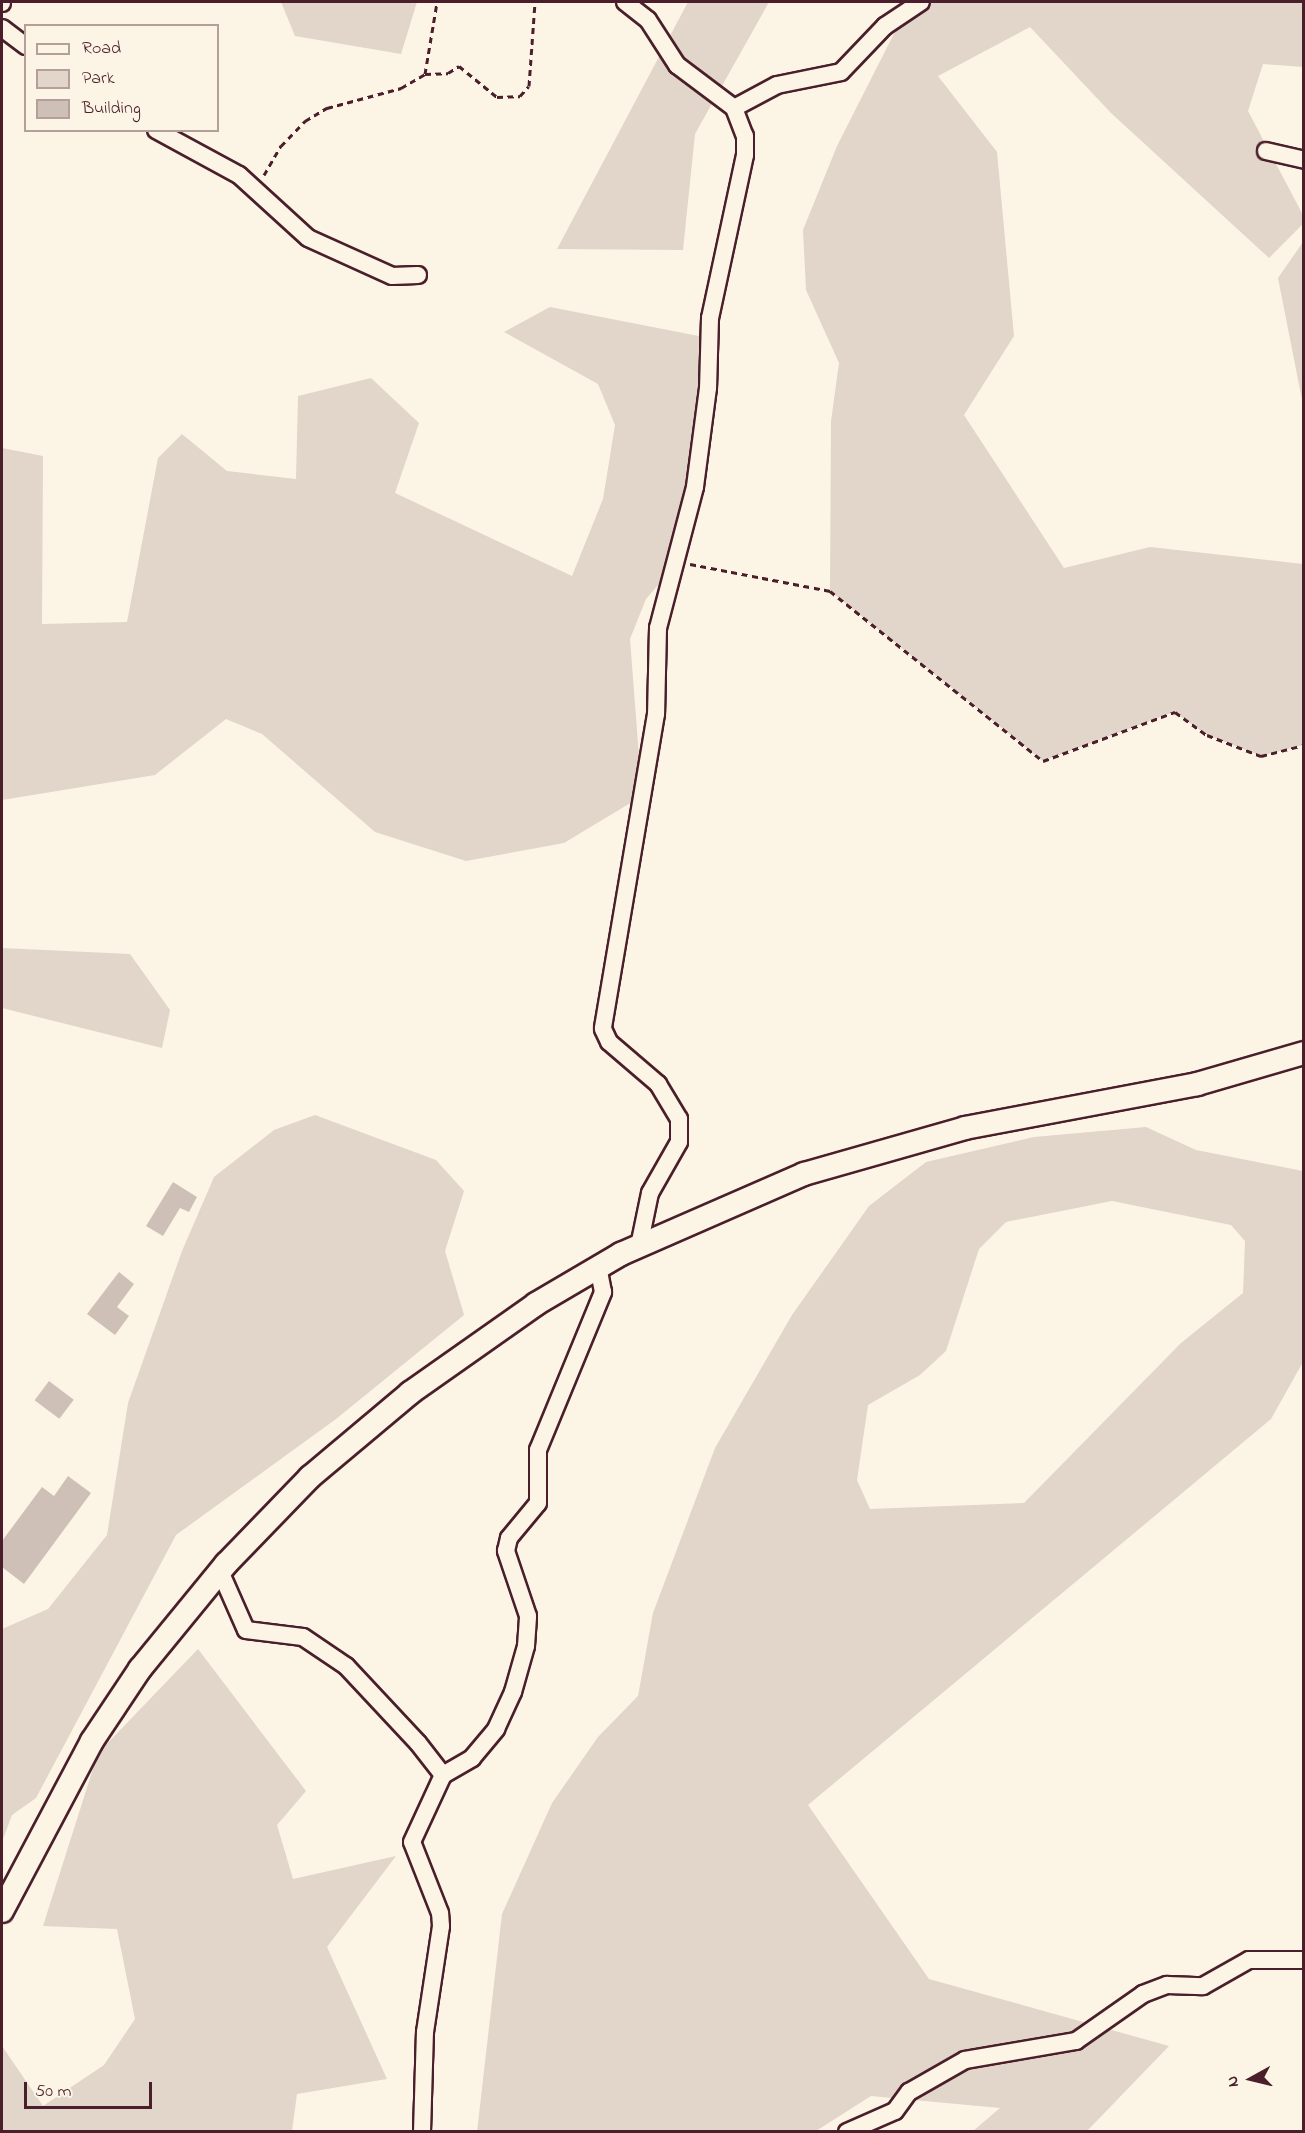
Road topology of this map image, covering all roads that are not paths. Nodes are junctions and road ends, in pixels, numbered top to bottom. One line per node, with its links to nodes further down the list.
1 (625, 2): 5 (street)
2 (921, 2): 5 (street)
3 (2, 28): 4 (street)
4 (24, 44)
5 (734, 108): 11 (street)
6 (160, 132): 9 (street)
7 (1266, 151): 8 (street)
8 (1304, 160)
9 (418, 275)
10 (1304, 1053): 11 (street)
11 (639, 1246): 12 (street)
12 (598, 1267): 13 (street); 14 (street)
13 (220, 1571): 14 (street); 15 (street)
14 (443, 1775): 17 (street)
15 (2, 1911)
16 (1304, 1960): 18 (street)
17 (422, 2132)
18 (847, 2132)

